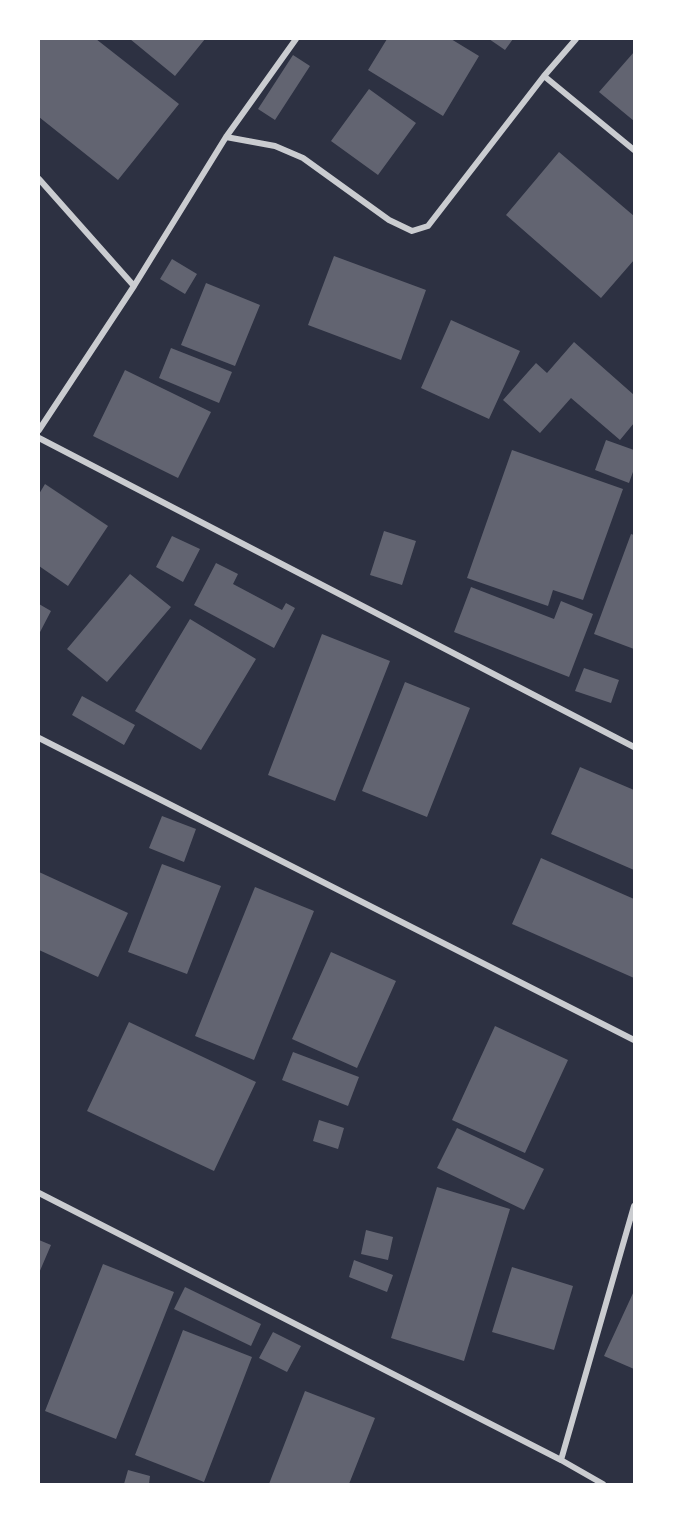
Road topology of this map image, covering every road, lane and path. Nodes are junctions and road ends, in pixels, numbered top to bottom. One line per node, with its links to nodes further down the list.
1 (296, 39): 4 (street)
2 (576, 39): 3 (street)
3 (544, 76): 4 (street); 5 (street)
4 (225, 137): 7 (street)
5 (634, 150)
6 (39, 179): 7 (street)
7 (134, 285): 8 (street)
8 (39, 430)
9 (39, 438): 11 (street)
10 (39, 738): 12 (street)
11 (634, 747)
12 (634, 1040)
13 (39, 1193): 15 (street)
14 (634, 1206): 15 (street)
15 (561, 1460): 16 (street)
16 (603, 1484)

